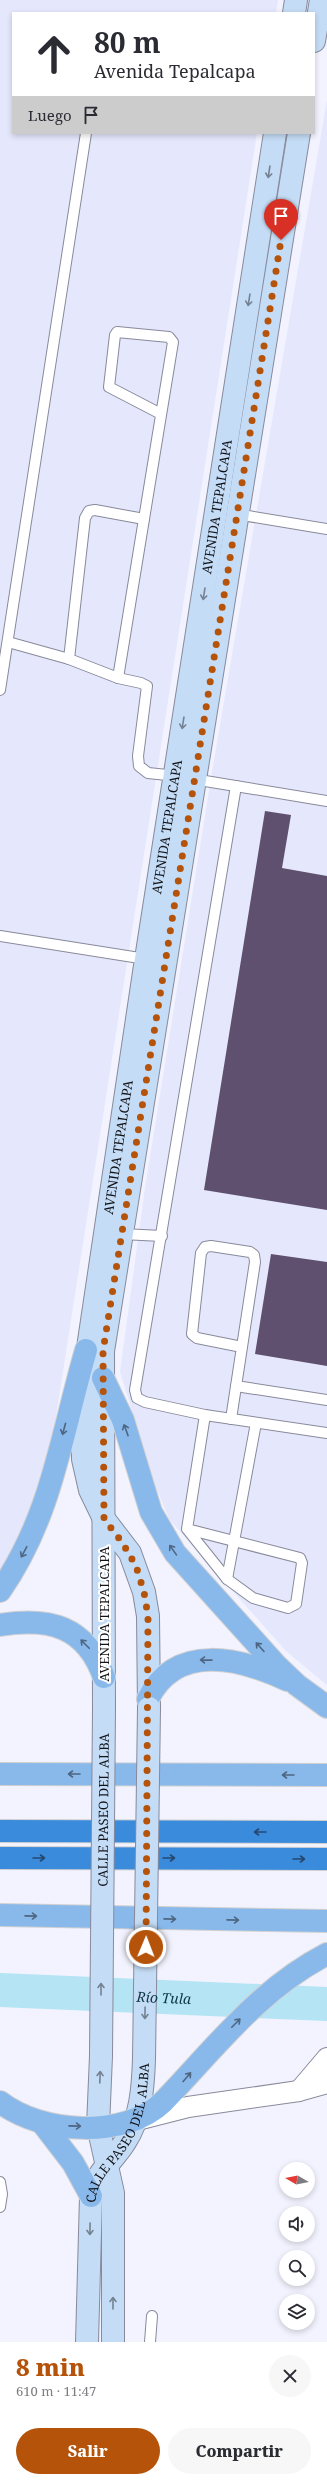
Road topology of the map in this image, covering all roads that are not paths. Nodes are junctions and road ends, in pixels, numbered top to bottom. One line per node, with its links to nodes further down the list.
1 (296, 0): 3 (main road)
2 (321, 0): 4 (main road)
3 (294, 12)
4 (315, 34)
5 (86, 134): 12 (lane)
6 (275, 134): 9 (main road, AVENIDA TEPALCAPA, one-way to 9)
7 (299, 134): 9 (main road, AVENIDA TEPALCAPA)
8 (161, 414): 8 (lane); 10 (lane)
9 (226, 512): 11 (lane); 16 (main road, AVENIDA TEPALCAPA)
10 (144, 519): 13 (lane); 14 (lane)
11 (327, 529)
12 (8, 642): 13 (lane); 15 (lane)
13 (69, 659): 14 (lane)
14 (118, 678): 16 (lane)
15 (0, 687)
16 (184, 777): 17 (lane); 20 (main road, AVENIDA TEPALCAPA); 21 (main road, AVENIDA TEPALCAPA)
17 (236, 786): 18 (lane); 22 (lane)
18 (327, 801)
19 (0, 936): 20 (lane)
20 (146, 959): 24 (main road, AVENIDA TEPALCAPA)
21 (122, 1234): 22 (lane); 25 (main road, AVENIDA TEPALCAPA)
22 (162, 1236): 28 (lane)
23 (242, 1347): 23 (lane); 26 (lane)
24 (86, 1350): 32 (main road, AVENIDA TEPALCAPA); 36 (main road, one-way to 36)
25 (104, 1378): 32 (main road, AVENIDA TEPALCAPA); 39 (main road, one-way to 25)
26 (236, 1386): 27 (lane); 29 (lane)
27 (327, 1400)
28 (205, 1415): 29 (lane); 33 (lane)
29 (231, 1419): 30 (lane)
30 (256, 1423): 31 (lane); 34 (lane)
31 (327, 1433)
32 (104, 1519): 38 (main road, AVENIDA TEPALCAPA); 40 (main road, AVENIDA TEPALCAPA)
33 (187, 1529): 34 (lane); 35 (lane)
34 (234, 1541): 35 (lane); 35 (lane)
35 (227, 1579)
36 (0, 1591)
37 (0, 1624): 38 (main road, one-way to 37)
38 (104, 1677): 42 (main road, AVENIDA TEPALCAPA)
39 (297, 1685): 40 (main road, one-way to 40); 41 (main road)
40 (148, 1704): 58 (main road, CALLE PASEO DEL ALBA, one-way to 58, bridge)
41 (327, 1707)
42 (104, 1709): 60 (main road, CALLE PASEO DEL ALBA, one-way to 42, bridge)
43 (0, 1774): 44 (main road, one-way to 43)
44 (327, 1775)
45 (0, 1831): 46 (highway, one-way to 45)
46 (327, 1832)
47 (0, 1858): 48 (highway, one-way to 48)
48 (327, 1859)
49 (327, 1913): 51 (main road)
50 (0, 1916): 51 (main road, one-way to 51)
51 (293, 1920): 52 (main road)
52 (327, 1921)
53 (327, 1954): 58 (main road, one-way to 53)
54 (327, 2058): 56 (street)
55 (327, 2083): 56 (street)
56 (299, 2092): 58 (street)
57 (4, 2107): 59 (main road)
58 (137, 2120): 60 (main road); 61 (main road, CALLE PASEO DEL ALBA)
59 (43, 2124): 60 (main road, one-way to 60); 63 (main road)
60 (98, 2126): 61 (main road, CALLE PASEO DEL ALBA)
61 (105, 2165): 63 (main road, CALLE PASEO DEL ALBA); 67 (main road, CALLE PASEO DEL ALBA, one-way to 61)
62 (0, 2182): 64 (lane)
63 (91, 2196): 66 (main road, CALLE PASEO DEL ALBA, one-way to 66)
64 (0, 2207)
65 (152, 2316): 68 (lane)
66 (87, 2342)
67 (113, 2342)
68 (150, 2342)

